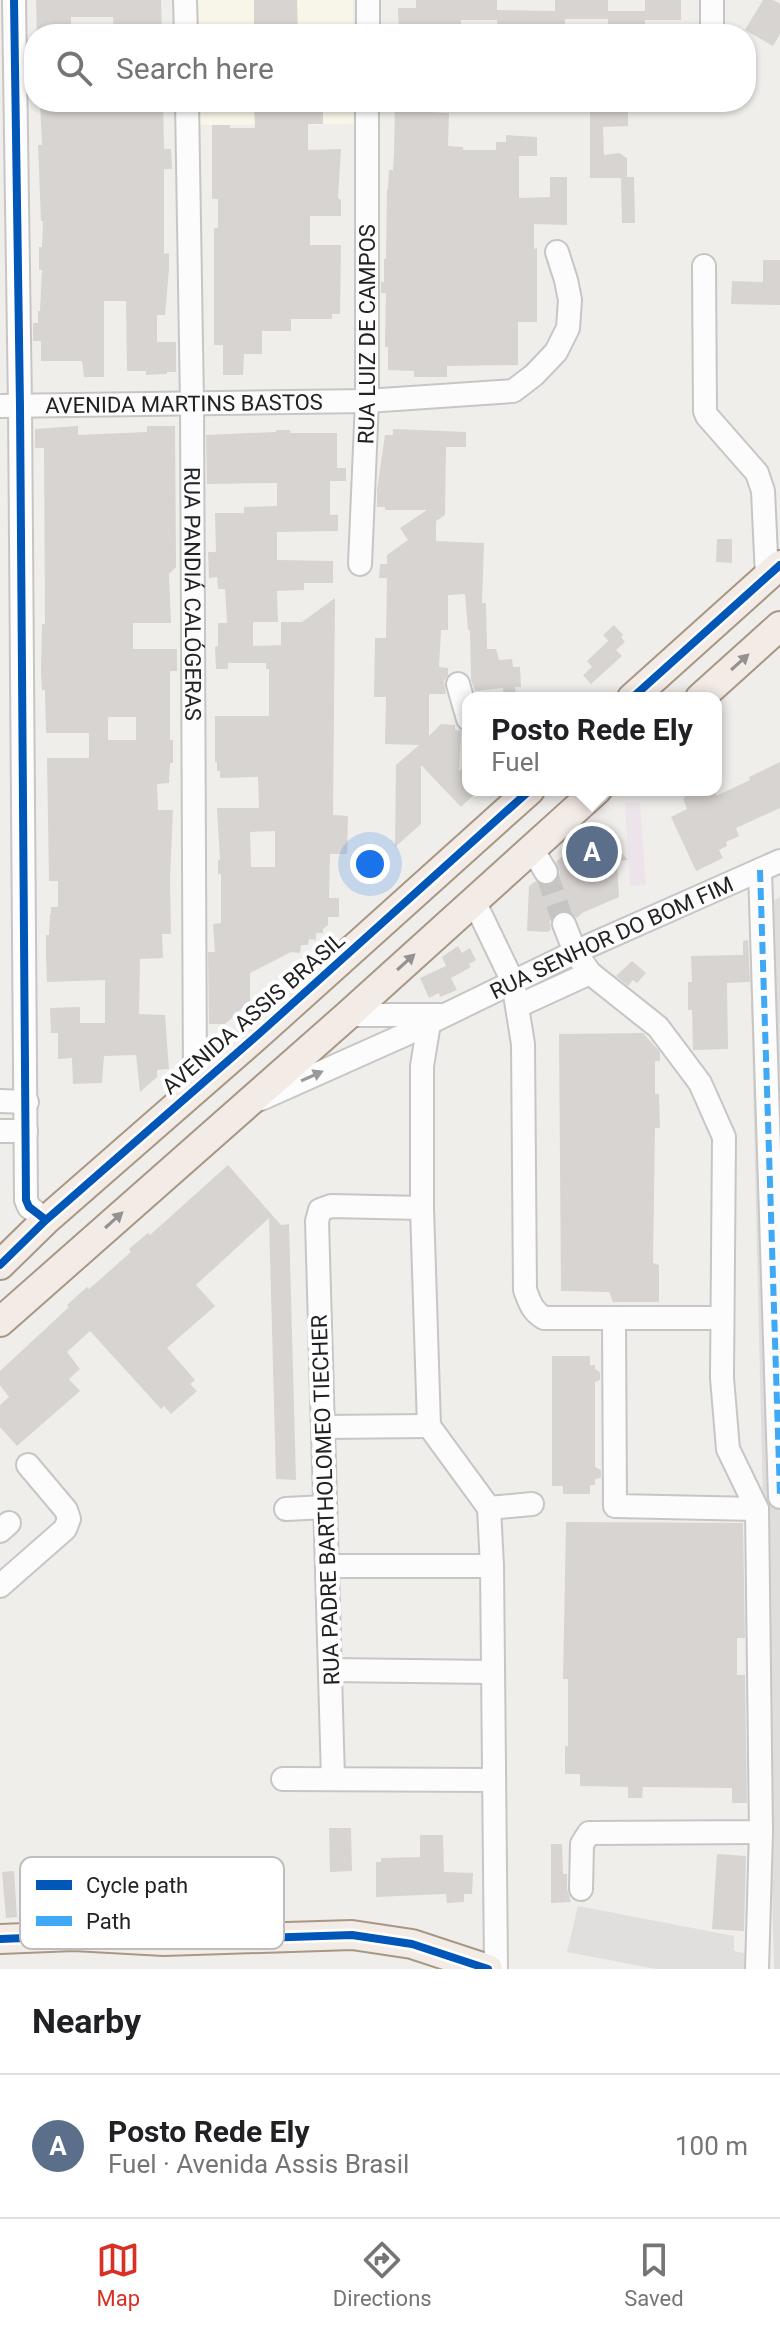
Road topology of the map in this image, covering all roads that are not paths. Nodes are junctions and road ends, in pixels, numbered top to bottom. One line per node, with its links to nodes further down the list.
1 (14, 0): 14 (street)
2 (185, 0): 5 (street)
3 (368, 0): 6 (street)
4 (712, 0): 7 (street)
5 (186, 24)
6 (368, 24)
7 (712, 24)
8 (187, 112): 13 (street, RUA PANDIÁ CALÓGERAS)
9 (367, 112): 12 (street, RUA LUIZ DE CAMPOS)
10 (557, 252): 12 (street, AVENIDA MARTINS BASTOS)
11 (704, 266): 16 (street)
12 (367, 401): 13 (street, AVENIDA MARTINS BASTOS); 15 (street, RUA LUIZ DE CAMPOS)
13 (192, 404): 14 (street, AVENIDA MARTINS BASTOS); 37 (street, RUA PANDIÁ CALÓGERAS)
14 (10, 406): 39 (street)
15 (360, 564)
16 (774, 571): 19 (main road)
17 (780, 626): 20 (main road, one-way to 17)
18 (458, 684): 21 (street)
19 (639, 692)
20 (707, 692)
21 (462, 698)
22 (514, 796): 34 (main road, AVENIDA ASSIS BRASIL)
23 (592, 796): 25 (main road)
24 (770, 866): 27 (street); 28 (street, RUA SENHOR DO BOM FIM)
25 (474, 901): 30 (street); 32 (main road, one-way to 25)
26 (564, 924): 28 (street)
27 (772, 929): 43 (street)
28 (575, 952): 29 (street); 30 (street, RUA SENHOR DO BOM FIM)
29 (590, 973): 31 (street); 48 (street)
30 (513, 982): 31 (street); 33 (street, RUA SENHOR DO BOM FIM)
31 (518, 1006): 49 (street)
32 (348, 1015): 33 (street, RUA SENHOR DO BOM FIM); 34 (main road); 40 (main road)
33 (437, 1019): 35 (street, RUA SENHOR DO BOM FIM); 36 (street)
34 (261, 1032): 37 (main road, AVENIDA ASSIS BRASIL)
35 (402, 1036): 36 (street); 40 (street, RUA SENHOR DO BOM FIM, one-way to 35)
36 (422, 1066): 44 (street)
37 (195, 1087): 45 (main road, AVENIDA ASSIS BRASIL)
38 (0, 1101): 39 (street)
39 (27, 1102): 42 (street)
40 (241, 1108): 47 (main road, one-way to 40)
41 (0, 1131): 42 (street)
42 (26, 1131): 45 (street)
43 (774, 1179): 51 (street)
44 (422, 1208): 52 (street); 53 (street, RUA PADRE BARTHOLOMEO TIECHER)
45 (46, 1220): 46 (main road, AVENIDA ASSIS BRASIL)
46 (2, 1258): 47 (main road)
47 (56, 1272): 50 (main road)
48 (722, 1318): 49 (street); 60 (street)
49 (614, 1319): 60 (street)
50 (0, 1322)
51 (778, 1386): 55 (street)
52 (429, 1426): 53 (street); 58 (street)
53 (323, 1427): 57 (street, RUA PADRE BARTHOLOMEO TIECHER)
54 (28, 1465): 63 (street)
55 (780, 1497)
56 (532, 1504): 58 (street)
57 (325, 1507): 59 (street); 61 (street, RUA PADRE BARTHOLOMEO TIECHER)
58 (489, 1508): 62 (street)
59 (286, 1509)
60 (757, 1509): 69 (street)
61 (327, 1566): 62 (street); 64 (street, RUA PADRE BARTHOLOMEO TIECHER)
62 (492, 1566): 65 (street)
63 (0, 1586)
64 (330, 1670): 65 (street); 67 (street, RUA PADRE BARTHOLOMEO TIECHER)
65 (492, 1672): 68 (street)
66 (283, 1779): 67 (street)
67 (333, 1779): 68 (street)
68 (493, 1780): 75 (street)
69 (761, 1832): 70 (street); 76 (street)
70 (581, 1889)
71 (284, 1937): 74 (main road)
72 (20, 1938): 73 (main road)
73 (0, 1939)
74 (488, 1969)
75 (496, 1969)
76 (757, 1969)

